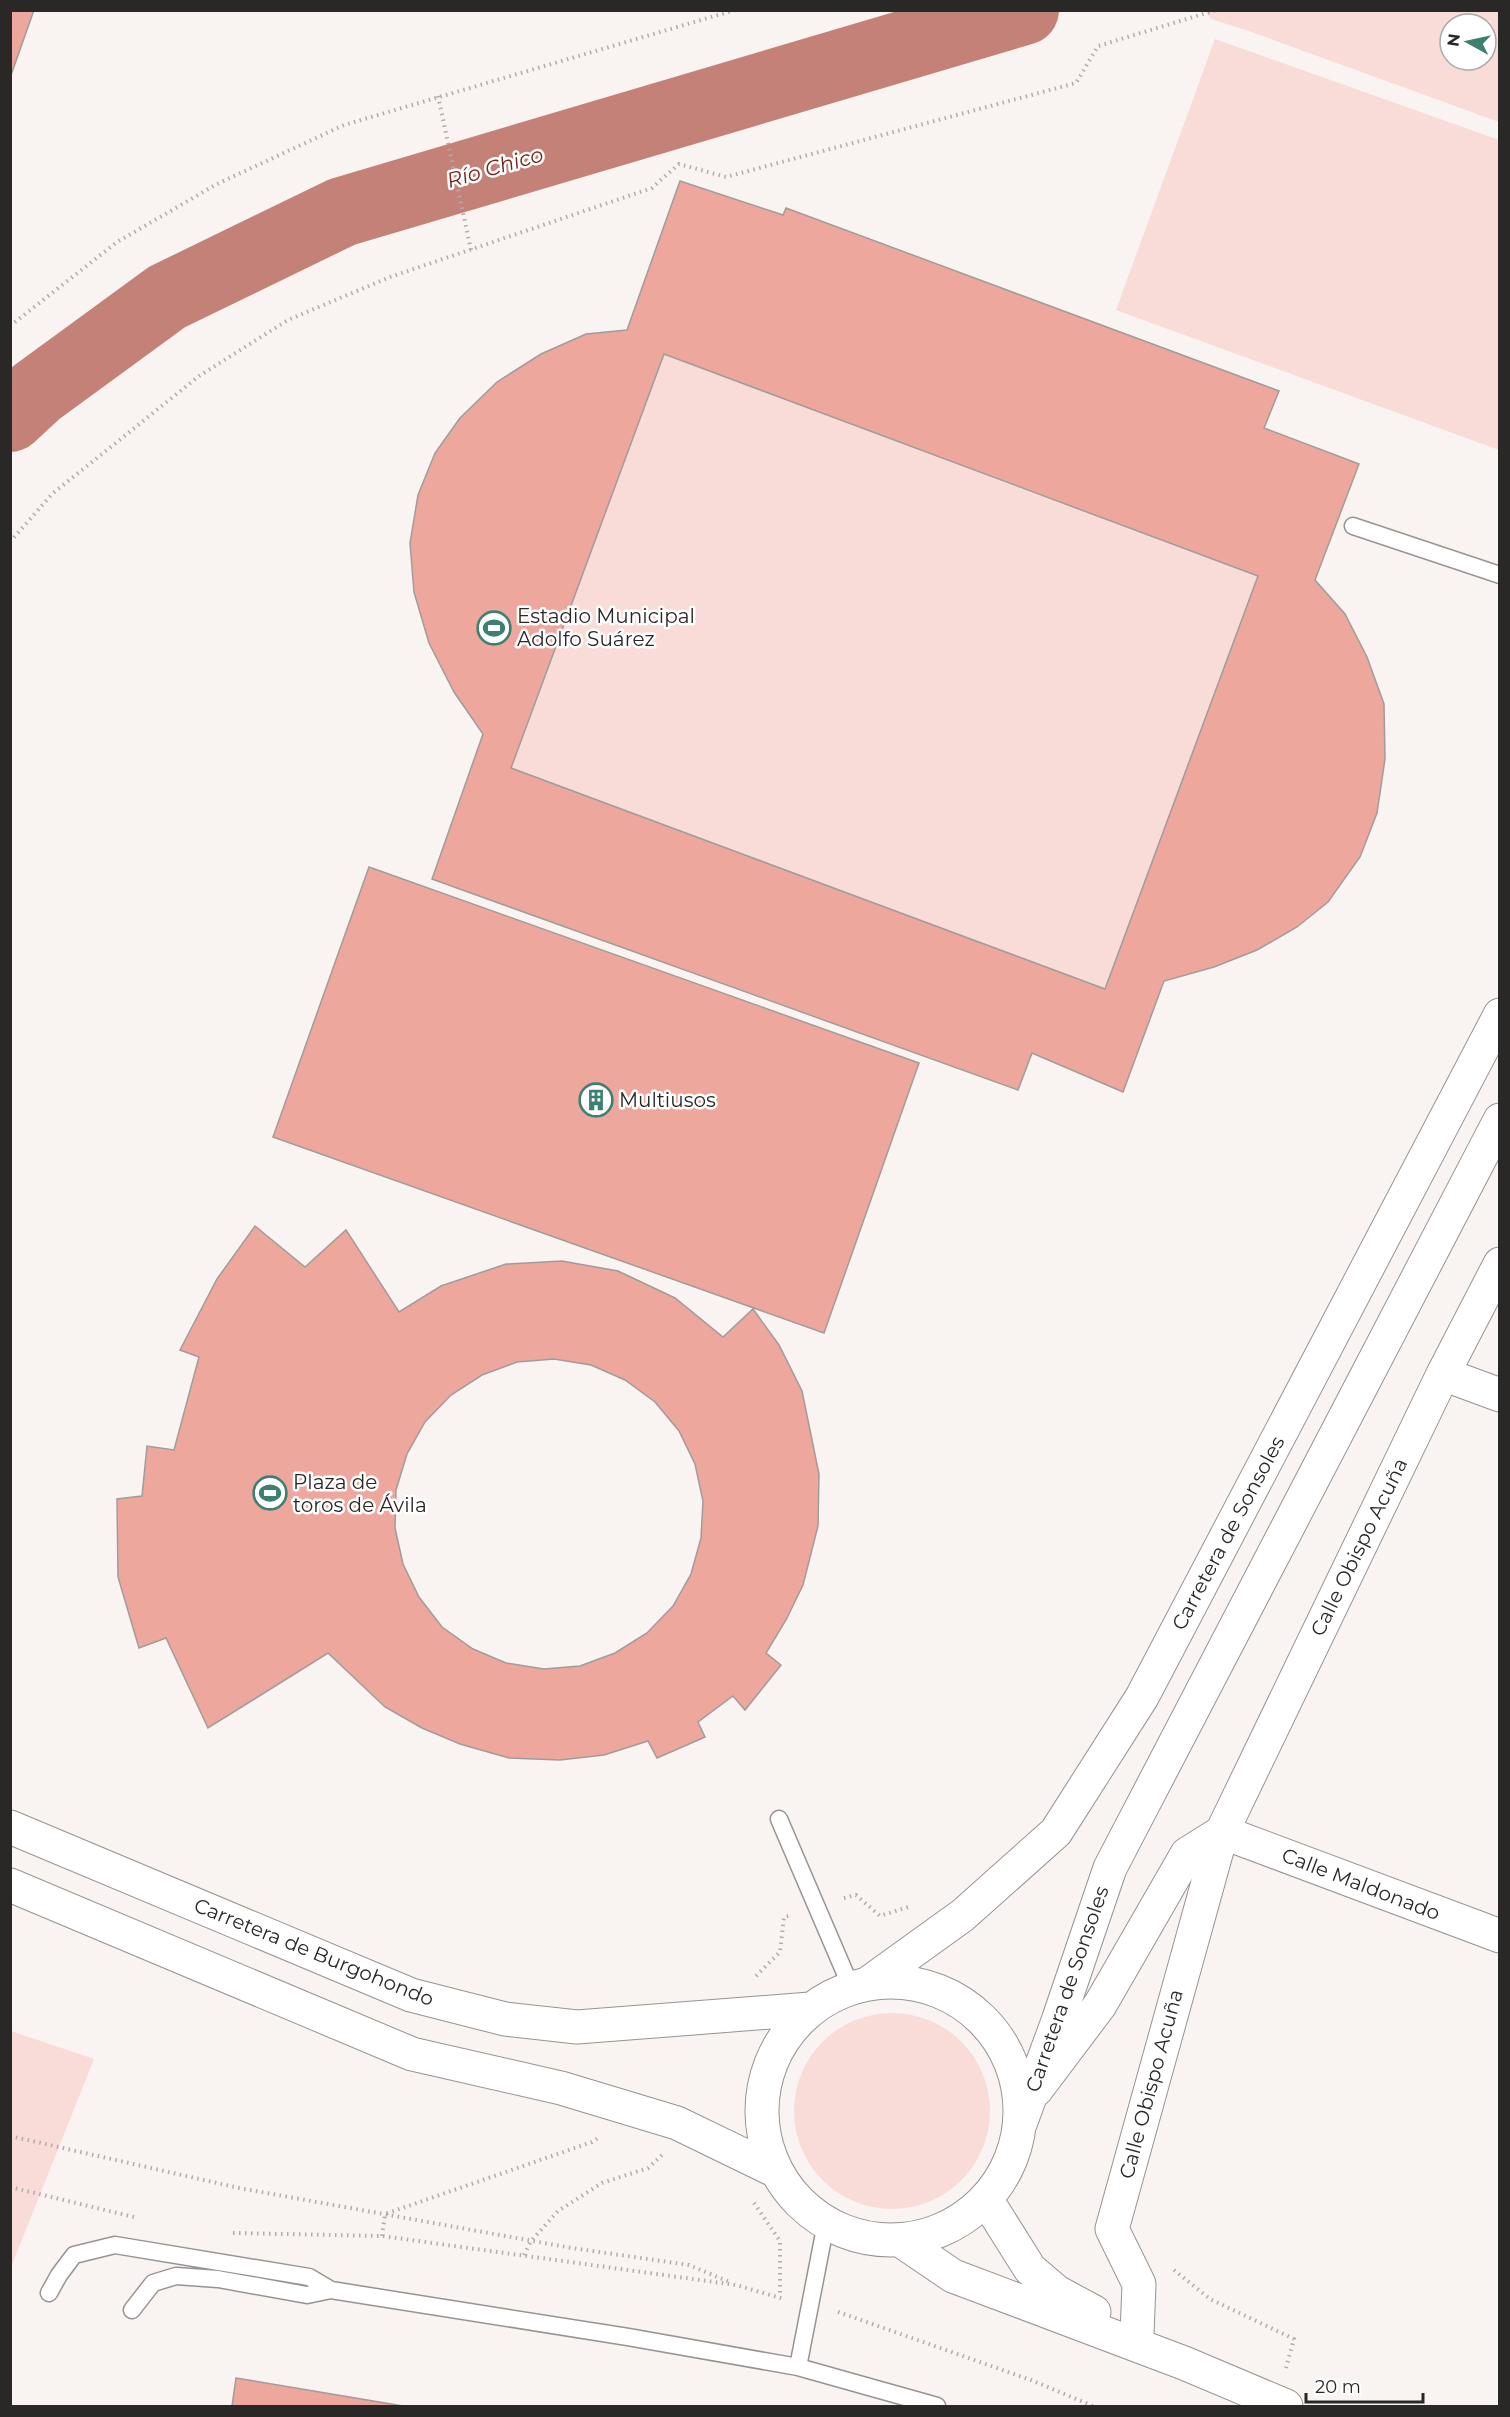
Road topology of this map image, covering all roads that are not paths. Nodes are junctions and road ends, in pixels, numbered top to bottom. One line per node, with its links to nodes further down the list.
1 (1353, 525): 2 (lane)
2 (1500, 575)
3 (1500, 1015): 13 (main road, Carretera de Sonsoles)
4 (1500, 1120): 15 (main road, Carretera de Sonsoles)
5 (1500, 1264): 6 (main road, Calle Obispo Acuña)
6 (1443, 1374): 7 (main road); 10 (main road, Calle Obispo Acuña)
7 (1500, 1395)
8 (779, 1819): 13 (lane)
9 (10, 1827): 14 (main road, Carretera de Burgohondo)
10 (1222, 1832): 12 (main road, Calle Maldonado); 15 (main road); 23 (main road, Calle Obispo Acuña)
11 (10, 1885): 16 (main road)
12 (1500, 1936)
13 (860, 1985): 14 (main road); 15 (main road)
14 (810, 2009): 16 (main road)
15 (1024, 2113): 17 (main road)
16 (776, 2171): 18 (main road)
17 (986, 2199): 19 (main road); 23 (main road)
18 (826, 2223): 19 (main road); 25 (lane)
19 (900, 2240): 24 (main road)
20 (331, 2290): 21 (lane); 22 (lane); 25 (lane)
21 (49, 2293)
22 (132, 2310)
23 (1137, 2335): 24 (main road)
24 (1184, 2363): 26 (main road)
25 (798, 2367): 27 (lane)
26 (1281, 2404)
27 (937, 2406)

